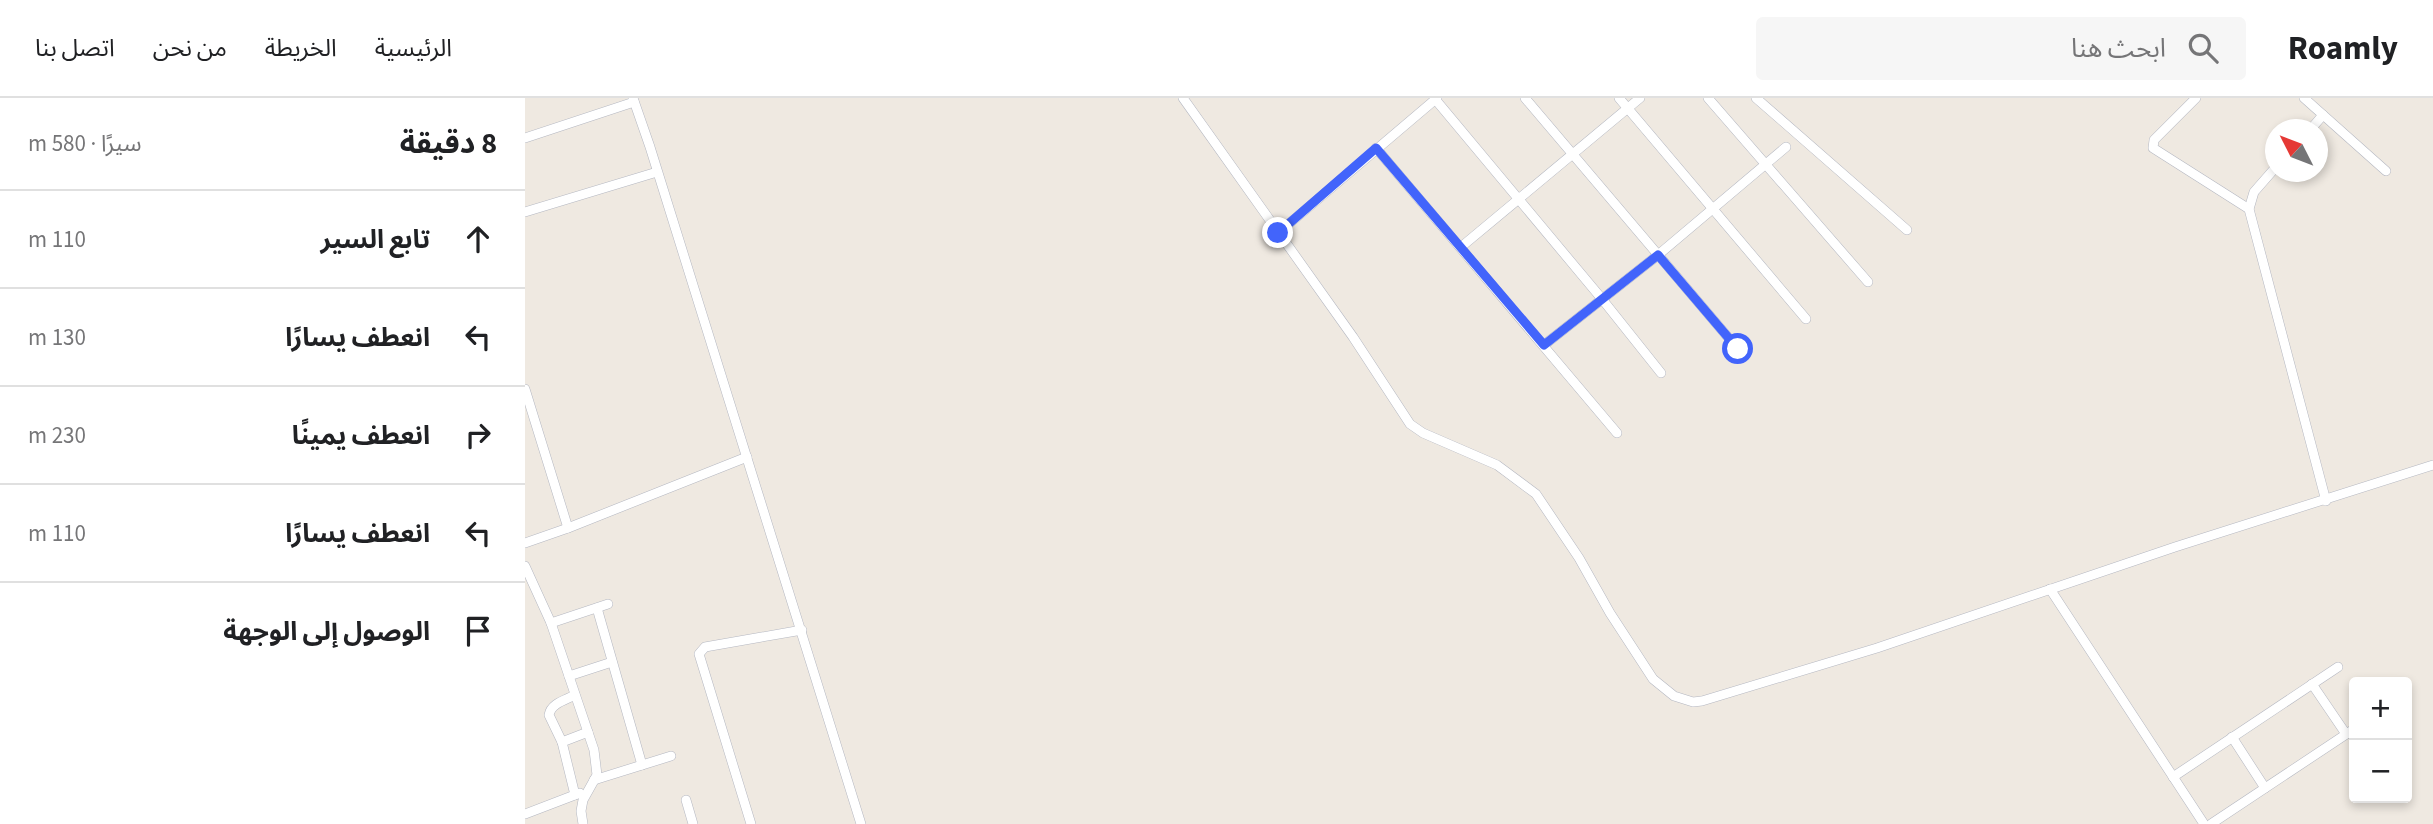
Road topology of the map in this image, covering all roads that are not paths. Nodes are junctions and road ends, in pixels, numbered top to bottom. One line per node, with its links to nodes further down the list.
1 (1183, 98): 27 (street)
2 (1525, 98): 17 (street)
3 (1619, 98): 11 (street)
4 (1640, 98): 11 (street)
5 (1708, 98): 18 (street)
6 (1756, 98): 26 (street)
7 (2196, 98): 24 (street)
8 (2304, 98): 12 (street)
9 (1436, 99): 16 (street); 22 (street)
10 (633, 100): 14 (street); 20 (street)
11 (1628, 108): 17 (street); 23 (street)
12 (2323, 115): 13 (street); 19 (street)
13 (2320, 119)
14 (525, 138)
15 (1786, 147): 18 (street)
16 (1376, 148): 27 (street); 28 (street)
17 (1572, 155): 22 (street); 29 (street)
18 (1765, 165): 23 (street); 30 (street)
19 (2386, 171)
20 (657, 172): 25 (street); 38 (street)
21 (2265, 180): 24 (street)
22 (1519, 200): 28 (street); 31 (street)
23 (1711, 209): 29 (street); 32 (street)
24 (2249, 209): 40 (street)
25 (525, 212)
26 (1907, 230)
27 (1278, 233): 44 (street)
28 (1461, 247): 33 (street)
29 (1658, 255): 31 (street); 34 (street)
30 (1868, 282)
31 (1602, 299): 33 (street); 35 (street)
32 (1806, 319)
33 (1544, 345): 37 (street)
34 (1738, 349)
35 (1661, 373)
36 (525, 389): 41 (street)
37 (1617, 433)
38 (747, 457): 41 (street); 48 (street)
39 (2433, 465): 40 (street)
40 (2326, 501): 44 (street)
41 (568, 528): 42 (street)
42 (525, 543)
43 (525, 566): 47 (street)
44 (2050, 589): 61 (street)
45 (608, 604): 46 (street)
46 (597, 608): 47 (street); 49 (street)
47 (551, 623): 51 (street)
48 (802, 630): 68 (street); 71 (street)
49 (612, 662): 51 (street); 60 (street)
50 (2338, 667): 52 (street)
51 (569, 676): 53 (street)
52 (2312, 684): 54 (street); 57 (street)
53 (575, 695): 55 (street); 58 (street)
54 (2349, 730)
55 (588, 732): 58 (street); 62 (street)
56 (2349, 732): 63 (street)
57 (2232, 737): 61 (street); 63 (street)
58 (562, 742): 65 (street)
59 (671, 756): 60 (street)
60 (642, 765): 62 (street)
61 (2173, 777): 72 (street)
62 (594, 780): 64 (street)
63 (2265, 788): 73 (street)
64 (588, 790): 65 (street); 69 (street)
65 (575, 795): 67 (street)
66 (687, 800): 70 (street)
67 (525, 814)
68 (858, 823)
69 (583, 824)
70 (693, 824)
71 (751, 824)
72 (2204, 824)
73 (2211, 824)

